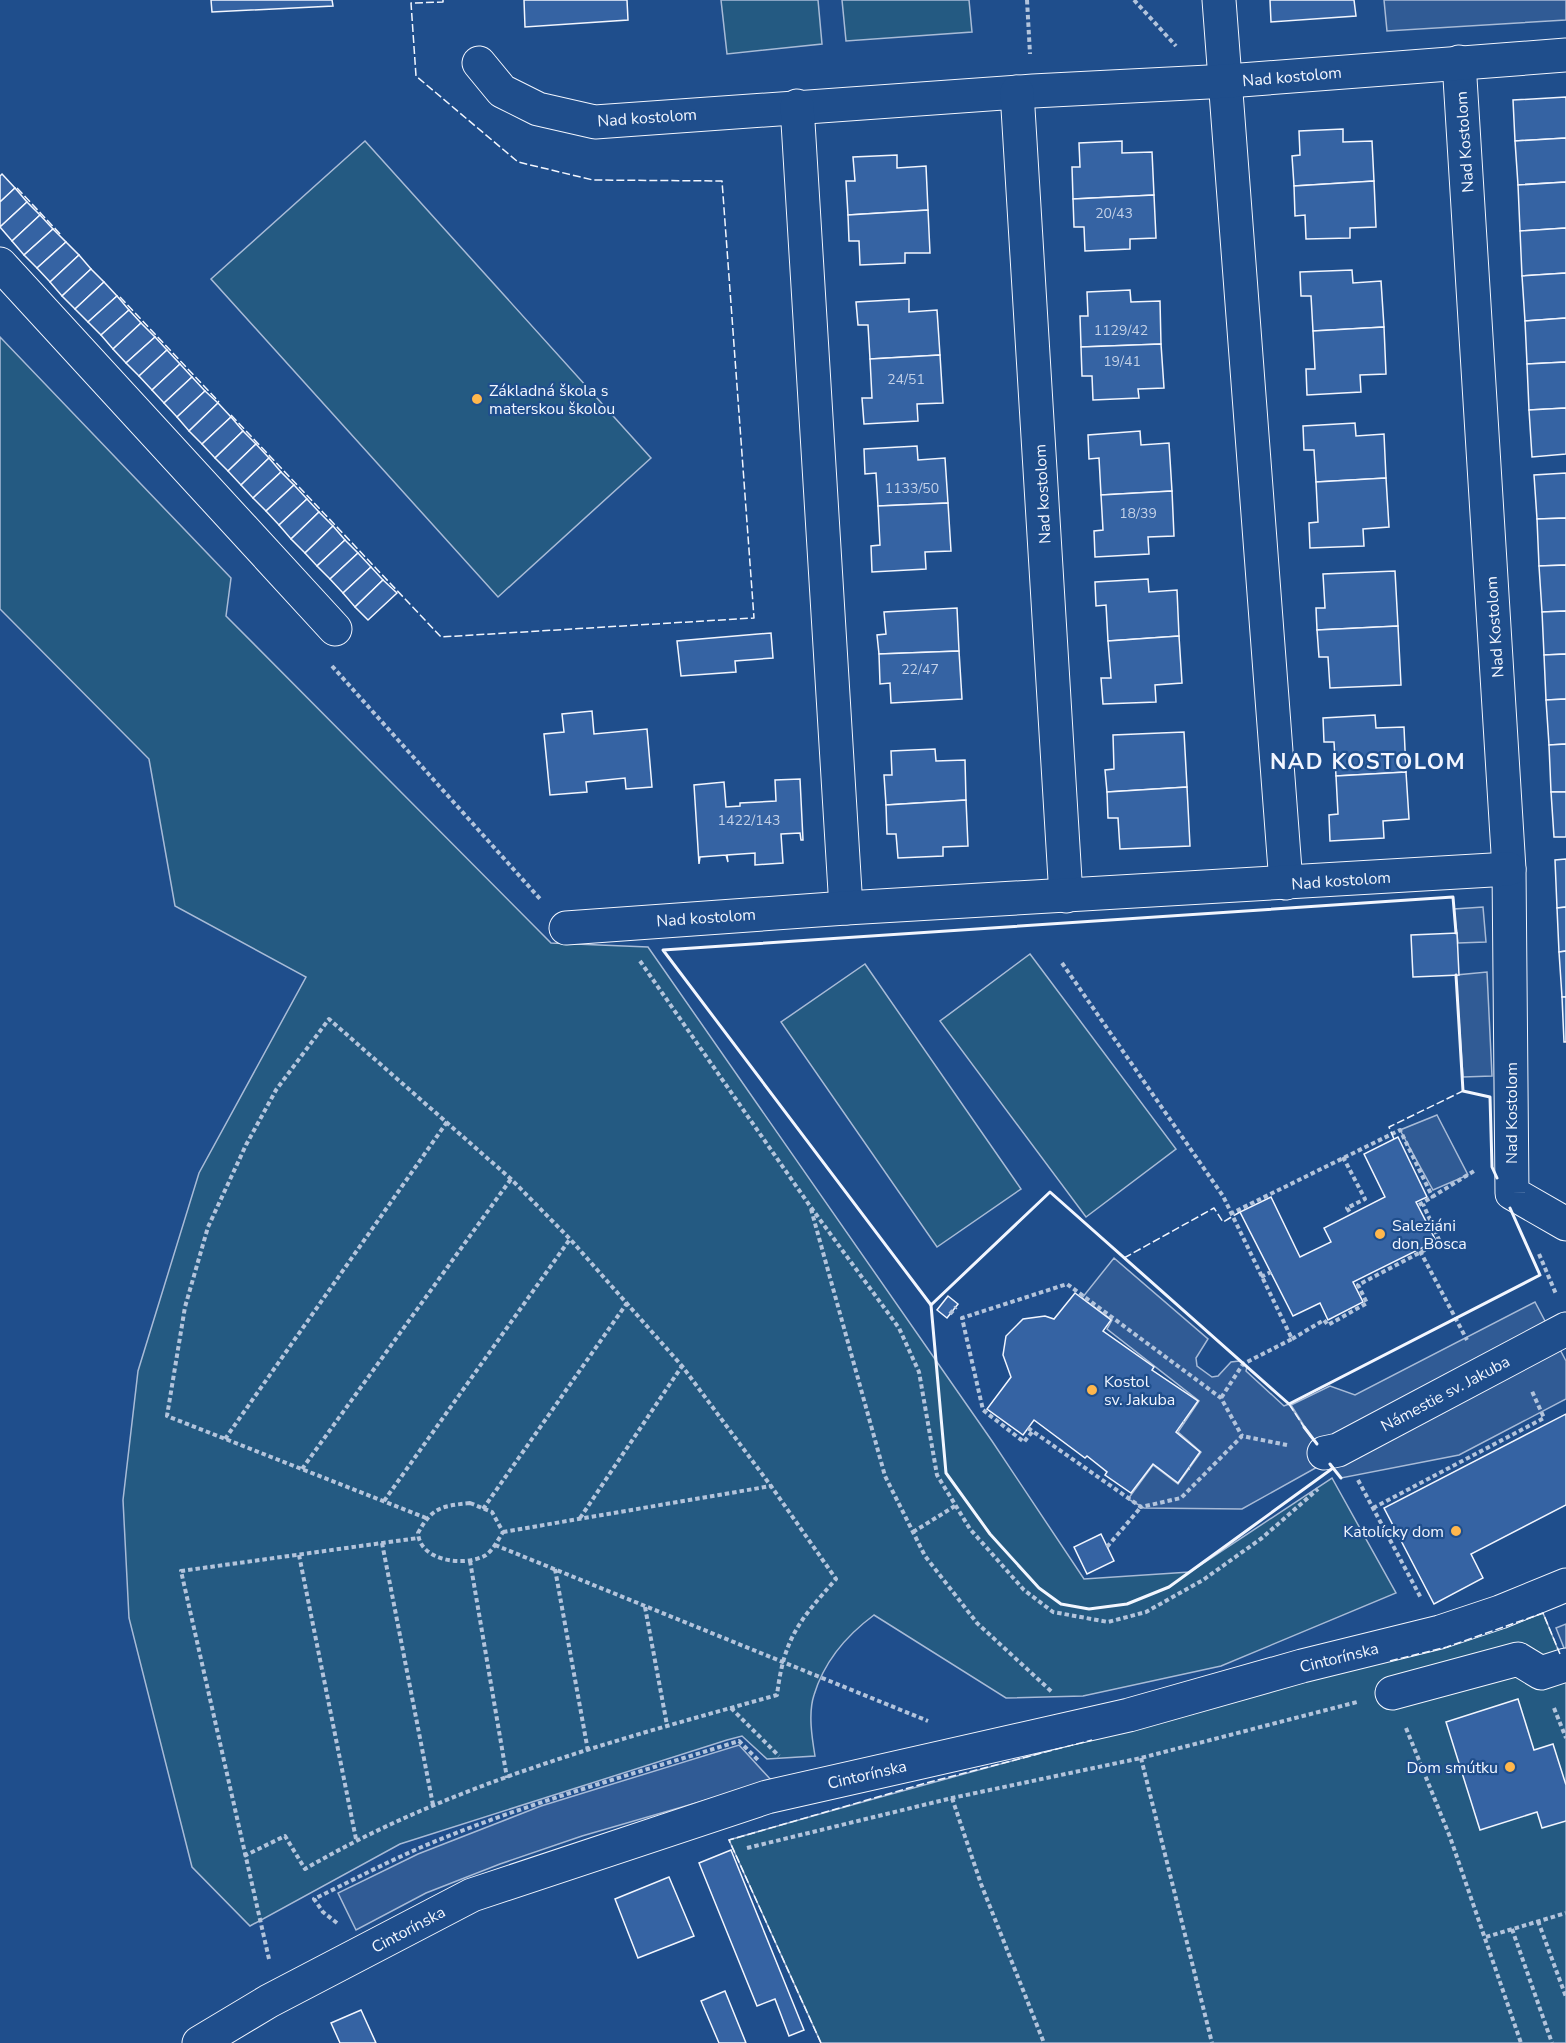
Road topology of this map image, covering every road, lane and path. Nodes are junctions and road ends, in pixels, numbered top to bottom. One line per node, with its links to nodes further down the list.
1 (1027, 0): 8 (path)
2 (1134, 0): 7 (path)
3 (1220, 0): 7 (street)
4 (1566, 55): 5 (street, Nad kostolom)
5 (1459, 62): 7 (street, Nad kostolom); 13 (street, Nad Kostolom)
6 (478, 63): 9 (street, Nad kostolom)
7 (1218, 81): 8 (street, Nad kostolom); 14 (street)
8 (1025, 91): 9 (street, Nad kostolom); 15 (street, Nad kostolom)
9 (797, 106): 16 (street)
10 (0, 264): 11 (street)
11 (335, 629)
12 (330, 663): 18 (path)
13 (1509, 869): 14 (street, Nad kostolom); 28 (street, Nad Kostolom)
14 (1286, 883): 15 (street, Nad kostolom)
15 (1066, 896): 16 (street, Nad kostolom)
16 (846, 908): 17 (street, Nad kostolom)
17 (614, 924): 18 (street, Nad kostolom); 25 (path)
18 (566, 928)
19 (1062, 963): 26 (path)
20 (447, 1122): 23 (path); 45 (path); 45 (path)
21 (1343, 1157): 24 (path); 26 (path); 27 (path)
22 (1476, 1170): 24 (path)
23 (511, 1179): 29 (path); 47 (path)
24 (1433, 1198): 30 (path)
25 (810, 1206): 52 (path); 59 (path)
26 (1230, 1214): 32 (path)
27 (1351, 1214)
28 (1566, 1224)
29 (570, 1239): 33 (path); 51 (path)
30 (1420, 1250): 37 (path); 40 (path)
31 (1271, 1272): 32 (path)
32 (1261, 1276): 37 (path)
33 (627, 1303): 39 (path); 55 (path)
34 (953, 1311): 35 (path)
35 (962, 1318): 41 (path); 53 (path)
36 (1566, 1329): 38 (street, Námestie sv. Jakuba)
37 (1292, 1339): 41 (path)
38 (1516, 1355): 40 (street, Námestie sv. Jakuba); 42 (path)
39 (682, 1366): 49 (path); 57 (path)
40 (1485, 1372): 46 (street, Námestie sv. Jakuba)
41 (1221, 1398): 44 (path)
42 (1544, 1418): 43 (path); 54 (path)
43 (1547, 1424)
44 (1242, 1436): 46 (path); 53 (path)
45 (225, 1439): 47 (path)
46 (1324, 1453)
47 (302, 1469): 51 (path)
48 (1355, 1476): 54 (path)
49 (771, 1486): 57 (path); 70 (path)
50 (1320, 1487): 52 (path)
51 (384, 1501): 56 (path)
52 (956, 1506): 59 (path)
53 (1141, 1507): 63 (path)
54 (1373, 1508): 69 (path)
55 (483, 1509): 56 (path); 58 (path)
56 (426, 1518): 60 (path)
57 (579, 1519): 58 (path)
58 (503, 1532): 62 (path)
59 (913, 1532): 73 (path)
60 (418, 1538): 61 (path); 65 (path)
61 (382, 1543): 64 (path); 82 (path)
62 (495, 1545): 65 (path); 66 (path)
63 (1107, 1547)
64 (299, 1555): 83 (path); 85 (path)
65 (470, 1561): 79 (path)
66 (555, 1569): 68 (path); 77 (path)
67 (1566, 1585): 80 (street, Cintorínska)
68 (645, 1607): 70 (path); 76 (path)
69 (1426, 1607)
70 (781, 1661): 74 (path); 75 (path)
71 (1566, 1665): 72 (street)
72 (1392, 1693): 78 (path); 90 (path)
73 (1057, 1697)
74 (731, 1708): 76 (path); 80 (path)
75 (933, 1723)
76 (667, 1725): 77 (path)
77 (588, 1751): 79 (path)
78 (1142, 1758): 81 (path); 95 (path)
79 (507, 1778): 82 (path)
80 (802, 1779): 88 (path); 91 (street, Cintorínska)
81 (952, 1798): 84 (path); 94 (path)
82 (434, 1805): 83 (path)
83 (356, 1839): 85 (path)
84 (747, 1848)
85 (244, 1856): 91 (path)
86 (1566, 1913): 87 (path)
87 (1538, 1921): 89 (path); 92 (path)
88 (343, 1926)
89 (1512, 1929): 90 (path); 97 (path)
90 (1486, 1937): 96 (path)
91 (278, 1997): 93 (street, Cintorínska)
92 (1566, 1997)
93 (199, 2043)
94 (1044, 2043)
95 (1212, 2043)
96 (1521, 2043)
97 (1552, 2043)

